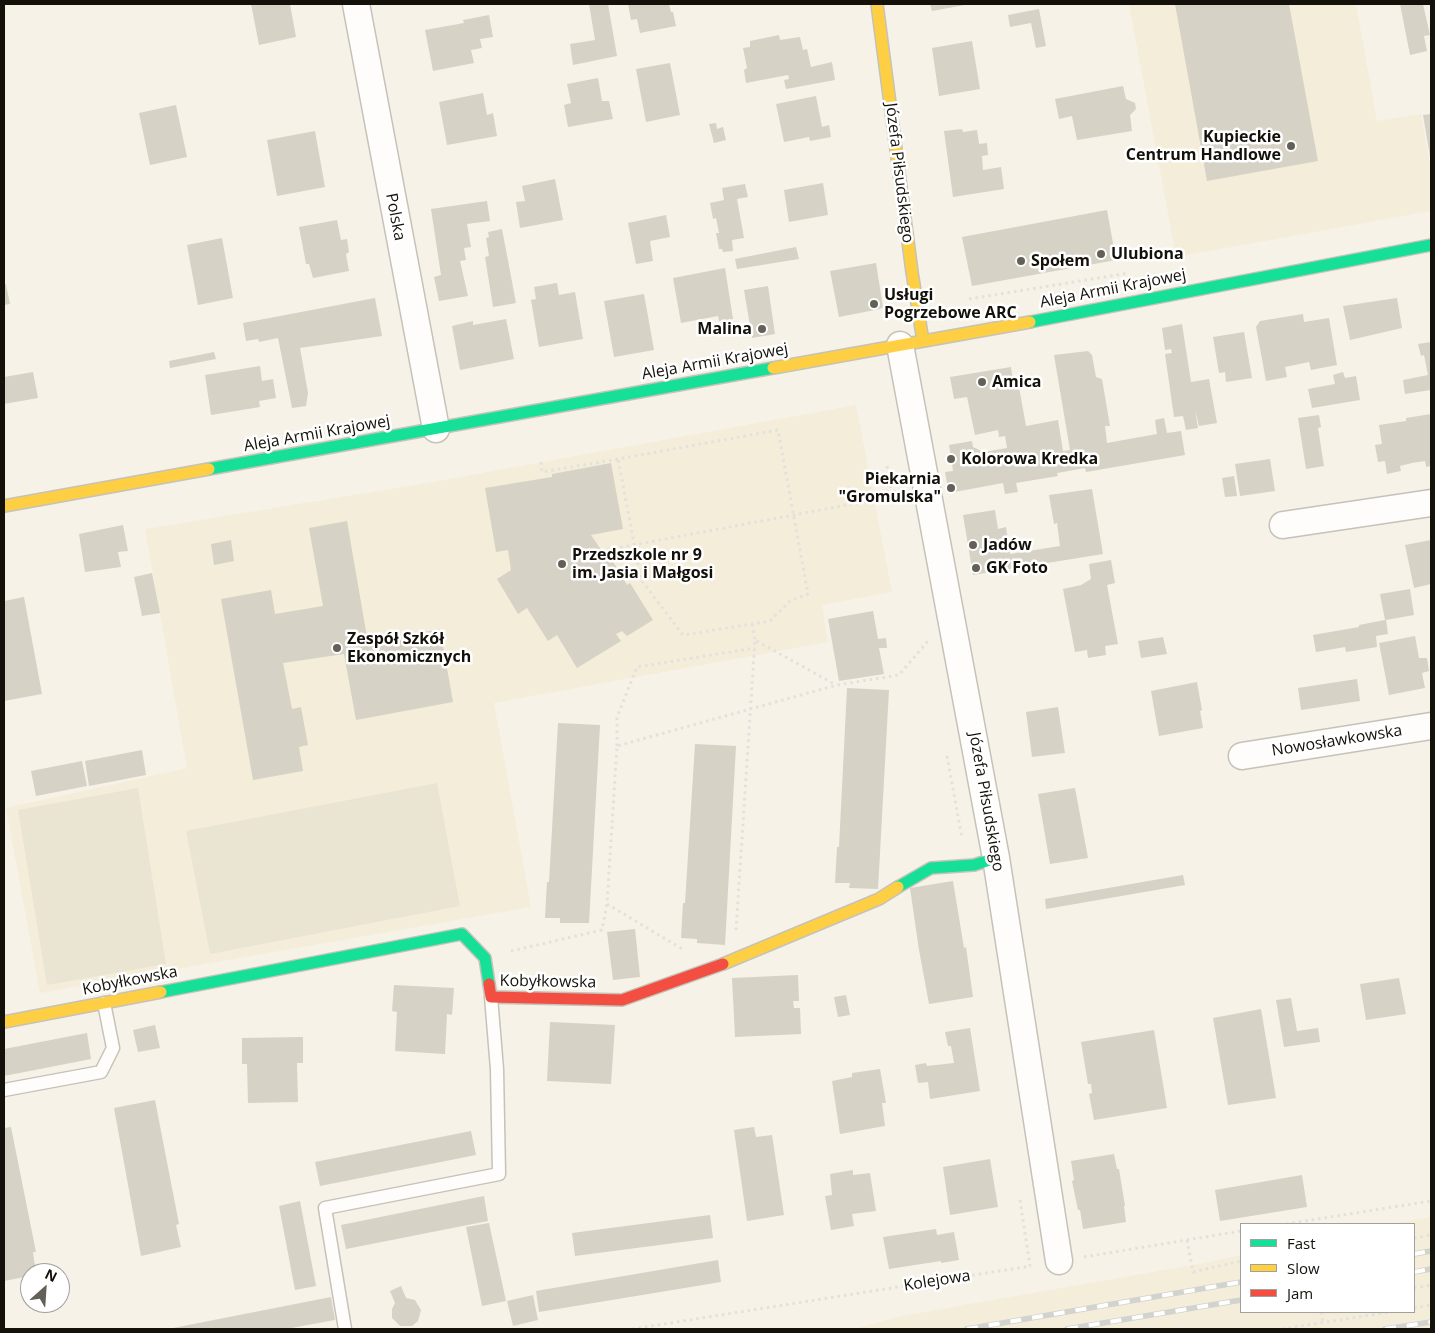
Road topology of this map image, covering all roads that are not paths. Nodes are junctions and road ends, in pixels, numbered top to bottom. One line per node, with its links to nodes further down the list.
1 (356, 4): 5 (street, Polska)
2 (877, 4): 4 (street, Józefa Piłsudskiego)
3 (1431, 245): 4 (street, Aleja Armii Krajowej)
4 (911, 343): 5 (street, Aleja Armii Krajowej); 11 (street, Józefa Piłsudskiego)
5 (436, 429): 7 (street, Aleja Armii Krajowej)
6 (1431, 503): 8 (street)
7 (4, 506)
8 (1283, 525)
9 (1431, 726): 10 (street, Nowosławkowska)
10 (1242, 756)
11 (996, 858): 12 (street, Kobyłkowska); 16 (street, Józefa Piłsudskiego)
12 (491, 997): 13 (street, Kobyłkowska); 17 (lane)
13 (104, 1003): 14 (street, Kobyłkowska); 15 (lane)
14 (4, 1022)
15 (4, 1090)
16 (1059, 1261)
17 (345, 1329)

